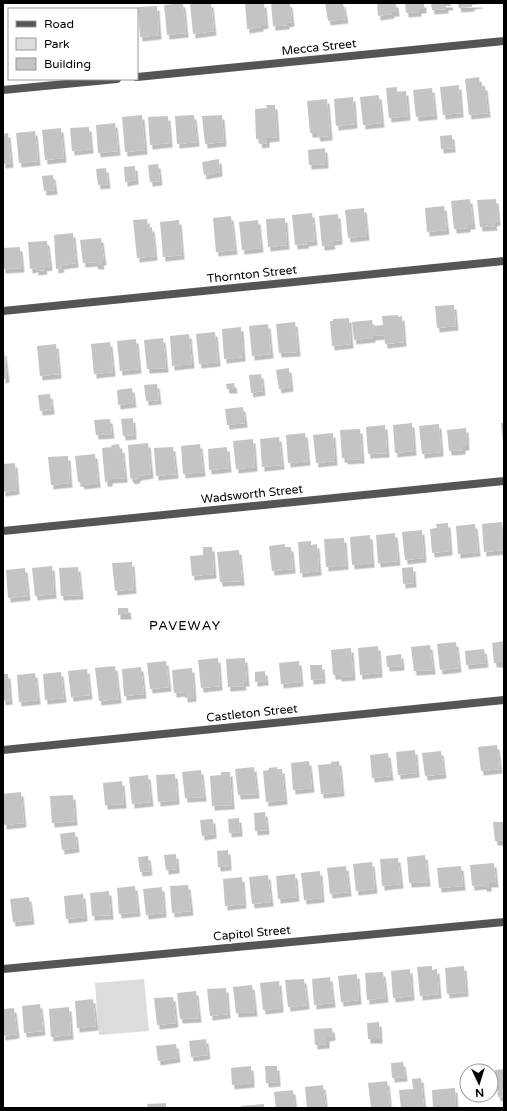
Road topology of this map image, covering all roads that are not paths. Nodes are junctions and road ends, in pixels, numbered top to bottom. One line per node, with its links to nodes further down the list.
1 (504, 41): 2 (street, Mecca Street)
2 (138, 77)
3 (107, 80): 4 (street)
4 (3, 90)
5 (504, 261): 6 (street, Thornton Street)
6 (3, 311)
7 (504, 481): 8 (street, Wadsworth Street)
8 (3, 531)
9 (504, 700): 10 (street, Castleton Street)
10 (3, 750)
11 (504, 922): 12 (street, Capitol Street)
12 (3, 969)

